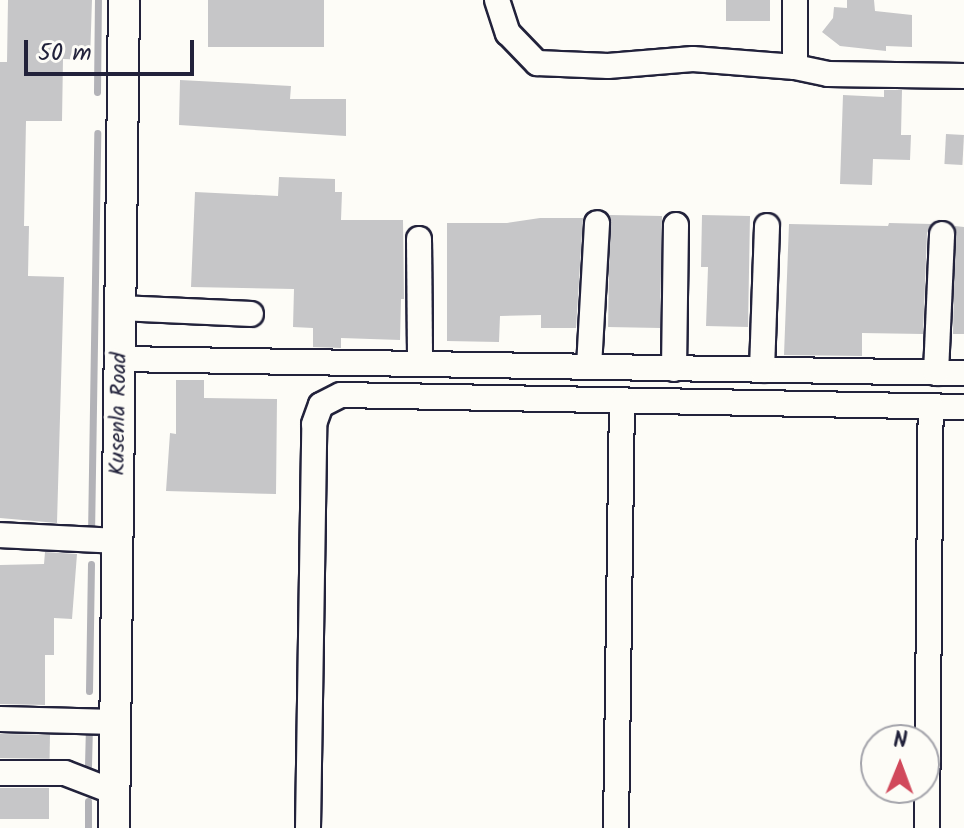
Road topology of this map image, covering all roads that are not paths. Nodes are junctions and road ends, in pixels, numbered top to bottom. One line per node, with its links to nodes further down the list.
1 (124, 0): 11 (main road, Kusenla Road)
2 (497, 0): 4 (street)
3 (795, 0): 4 (street)
4 (795, 67): 5 (street)
5 (964, 76)
6 (597, 223): 15 (street)
7 (676, 225): 16 (street)
8 (767, 226): 17 (street)
9 (942, 234): 18 (street)
10 (419, 239): 14 (street)
11 (120, 308): 12 (street); 13 (main road, Kusenla Road)
12 (251, 314)
13 (119, 359): 14 (street); 24 (main road, Kusenla Road)
14 (420, 364): 15 (street)
15 (589, 367): 16 (street)
16 (674, 369): 17 (street)
17 (762, 370): 18 (street)
18 (936, 373): 19 (street)
19 (964, 373)
20 (622, 401): 21 (street); 30 (street); 31 (street)
21 (931, 406): 22 (street); 32 (street)
22 (964, 407)
23 (0, 535): 24 (street)
24 (117, 541): 26 (main road, Kusenla Road)
25 (0, 719): 26 (street)
26 (115, 722): 28 (main road, Kusenla Road)
27 (0, 773): 28 (street)
28 (114, 792): 29 (main road, Kusenla Road)
29 (114, 828)
30 (308, 828)
31 (616, 828)
32 (927, 828)

